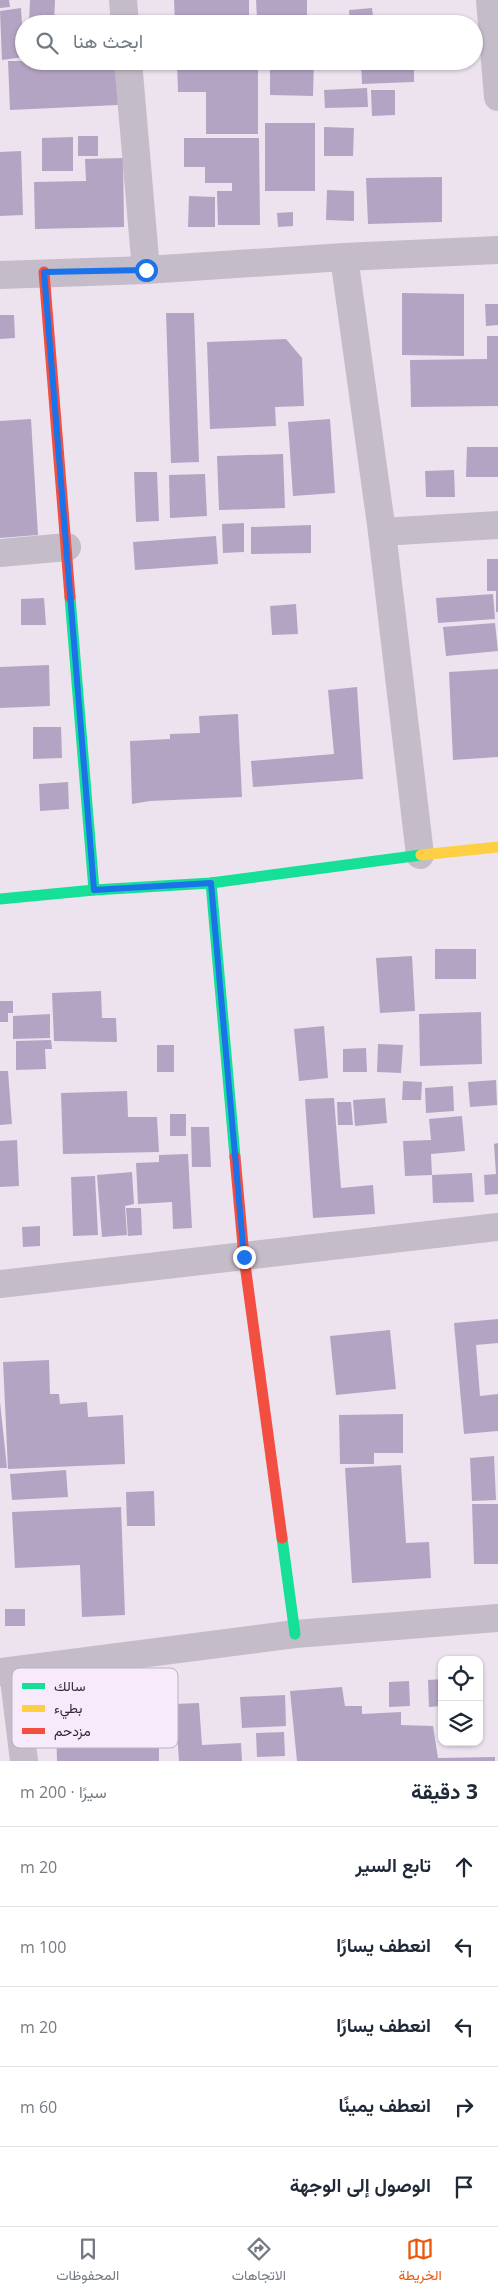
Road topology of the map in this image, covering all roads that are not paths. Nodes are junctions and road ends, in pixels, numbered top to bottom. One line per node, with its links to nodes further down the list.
1 (122, 0): 3 (street)
2 (490, 0): 5 (street)
3 (123, 15)
4 (129, 70): 8 (street)
5 (498, 97)
6 (498, 250): 7 (street)
7 (344, 257): 8 (street); 12 (street)
8 (146, 270): 9 (street)
9 (44, 272): 10 (street); 13 (street)
10 (0, 275)
11 (498, 525): 12 (street)
12 (382, 532): 16 (street)
13 (67, 547): 14 (street); 18 (street)
14 (0, 553)
15 (498, 847): 16 (street)
16 (420, 854): 17 (street)
17 (211, 883): 18 (street); 21 (street)
18 (94, 890): 19 (street)
19 (0, 900)
20 (498, 1227): 21 (street)
21 (244, 1257): 22 (street); 24 (street)
22 (0, 1284)
23 (498, 1618): 24 (street)
24 (295, 1634): 25 (street)
25 (36, 1668)
26 (6, 1672): 27 (street)
27 (12, 1702)
28 (21, 1748): 29 (street)
29 (24, 1761)

